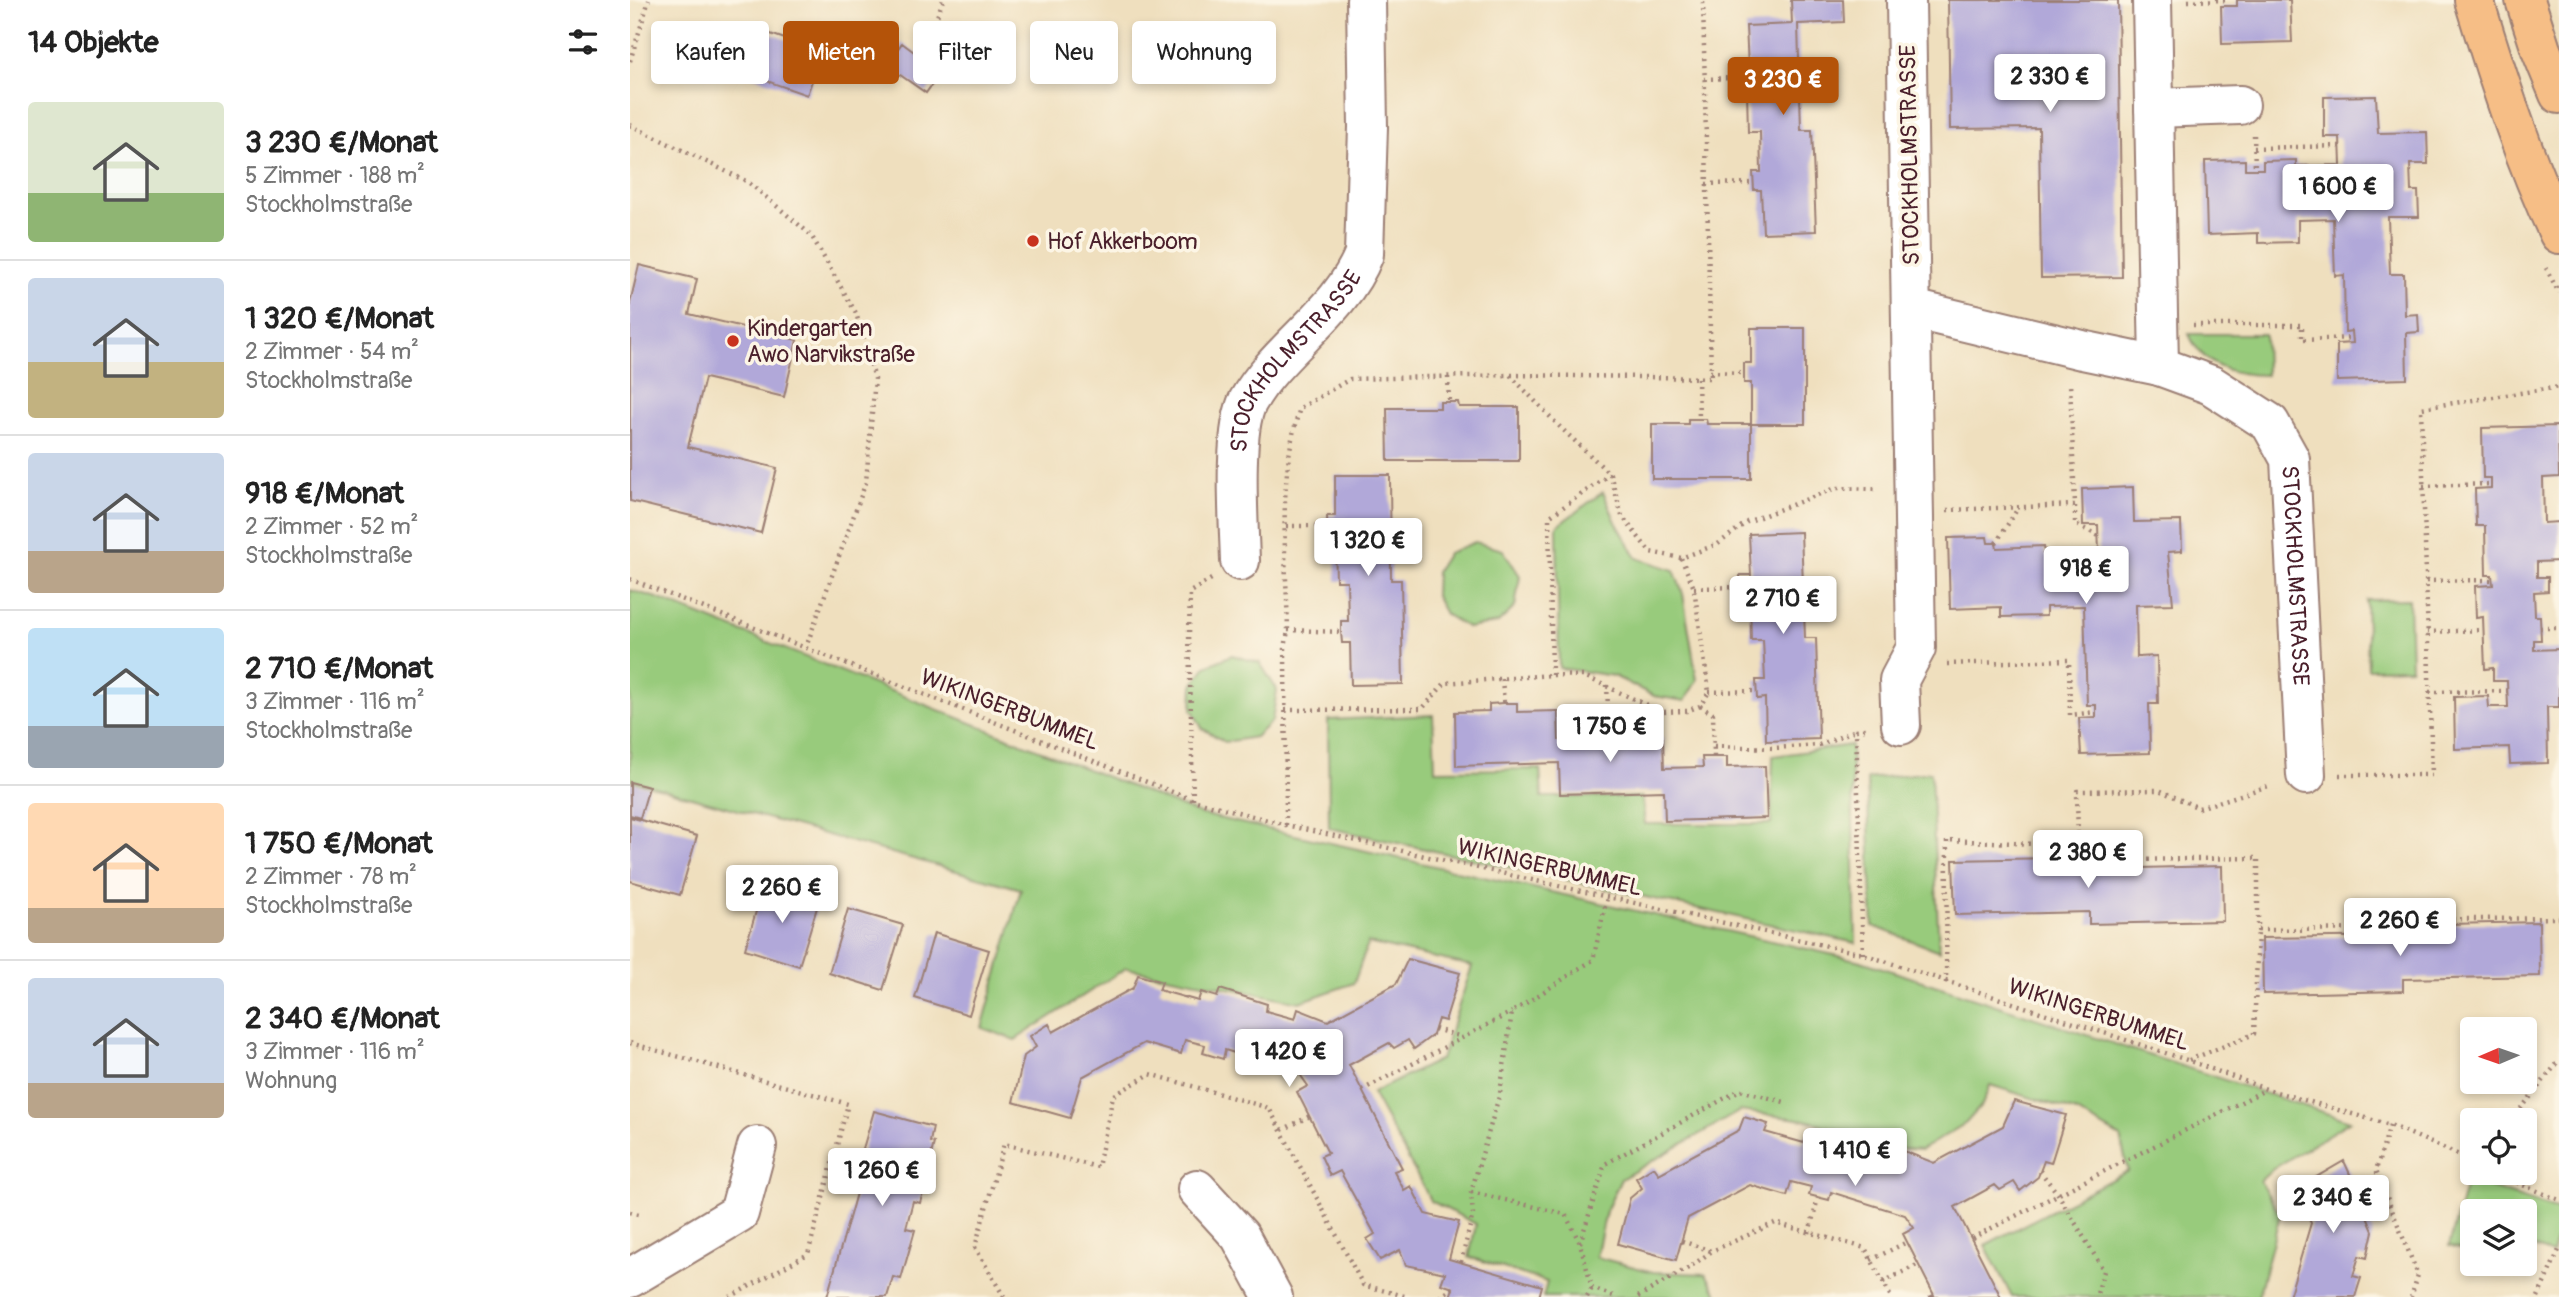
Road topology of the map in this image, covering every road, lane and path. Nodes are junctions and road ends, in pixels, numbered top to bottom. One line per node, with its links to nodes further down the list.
1 (649, 0): 10 (path)
2 (943, 0): 9 (path)
3 (1366, 0): 46 (street, STOCKHOLMSTRASSE)
4 (1703, 0): 12 (path)
5 (1906, 0): 22 (street, STOCKHOLMSTRASSE)
6 (2152, 0): 15 (street)
7 (2474, 0): 21 (main road)
8 (2525, 0): 13 (main road)
9 (935, 21)
10 (630, 61)
11 (1737, 78): 12 (path)
12 (1704, 79): 20 (path)
13 (2559, 94)
14 (2241, 105): 15 (street)
15 (2154, 108): 23 (street)
16 (630, 125): 58 (path)
17 (2340, 146): 18 (path)
18 (2254, 148)
19 (1754, 183): 20 (path)
20 (1706, 184): 27 (path)
21 (2559, 234)
22 (1912, 309): 25 (street, STOCKHOLMSTRASSE); 38 (street, STOCKHOLMSTRASSE)
23 (2158, 324): 24 (path); 26 (street)
24 (2353, 338)
25 (2069, 347): 26 (street, STOCKHOLMSTRASSE); 39 (path)
26 (2159, 366): 76 (street, STOCKHOLMSTRASSE)
27 (1710, 372): 28 (path); 31 (path)
28 (1744, 373)
29 (1510, 375): 30 (path); 31 (path); 35 (path)
30 (1448, 377): 33 (path); 41 (path)
31 (1698, 378): 34 (path)
32 (2559, 387): 37 (path)
33 (1449, 402)
34 (1699, 419)
35 (1610, 474): 45 (path); 60 (path)
36 (2491, 484): 37 (path)
37 (2423, 486): 49 (path)
38 (1914, 500): 40 (path); 45 (path); 59 (street, STOCKHOLMSTRASSE)
39 (2075, 505): 40 (path); 43 (path)
40 (2019, 508): 44 (path)
41 (1286, 526): 42 (path); 54 (path)
42 (1327, 526)
43 (2099, 536)
44 (1996, 543)
45 (1681, 558): 51 (path)
46 (1240, 561): 77 (path)
47 (630, 579): 58 (path, WIKINGERBUMMEL)
48 (2493, 580): 49 (path)
49 (2426, 581): 57 (path)
50 (1741, 587): 51 (path)
51 (1694, 588): 63 (path)
52 (2540, 628): 53 (path)
53 (2559, 628)
54 (1288, 630): 56 (path); 69 (path)
55 (2483, 630): 57 (path)
56 (1341, 632)
57 (2427, 632): 66 (path)
58 (806, 647): 77 (path, WIKINGERBUMMEL)
59 (1907, 665): 70 (path); 71 (street, STOCKHOLMSTRASSE)
60 (1552, 675): 61 (path); 62 (path)
61 (1503, 679): 67 (path); 69 (path)
62 (1607, 685): 68 (path); 73 (path)
63 (1709, 691): 64 (path); 68 (path)
64 (1757, 691)
65 (2507, 691): 66 (path)
66 (2429, 692): 76 (path)
67 (1504, 703)
68 (1700, 705): 74 (path)
69 (1284, 710): 78 (path)
70 (2096, 712)
71 (1901, 725): 72 (path)
72 (1856, 730): 74 (path); 83 (path)
73 (1609, 731)
74 (1714, 746): 75 (path)
75 (1714, 757)
76 (2306, 775): 79 (path)
77 (1193, 800): 78 (path, WIKINGERBUMMEL)
78 (1286, 825): 80 (path, WIKINGERBUMMEL)
79 (2078, 846): 82 (path); 84 (path)
80 (1606, 898): 83 (path, WIKINGERBUMMEL); 85 (path)
81 (2559, 918): 82 (path)
82 (2258, 930): 89 (path)
83 (1863, 954): 84 (path, WIKINGERBUMMEL)
84 (1946, 983): 89 (path, WIKINGERBUMMEL)
85 (1513, 1012): 87 (path); 103 (path)
86 (1435, 1028): 87 (path)
87 (1463, 1038): 92 (path)
88 (630, 1044): 123 (path)
89 (2187, 1060): 91 (path, WIKINGERBUMMEL)
90 (2559, 1061): 94 (path)
91 (2266, 1089): 96 (path, WIKINGERBUMMEL); 104 (path)
92 (1362, 1090)
93 (1788, 1104): 113 (path)
94 (2522, 1108)
95 (1310, 1116): 97 (path)
96 (2390, 1125): 99 (path, WIKINGERBUMMEL); 133 (path)
97 (1282, 1130): 124 (path); 126 (path)
98 (757, 1146): 119 (street)
99 (2460, 1155)
100 (2040, 1171): 104 (path)
101 (2523, 1185): 106 (path)
102 (1197, 1189): 125 (street)
103 (1471, 1192): 113 (path); 117 (path)
104 (2058, 1194): 110 (path); 132 (path)
105 (1818, 1198): 109 (path)
106 (2559, 1200)
107 (630, 1212): 108 (path)
108 (639, 1214)
109 (1809, 1233): 115 (path); 116 (path)
110 (1972, 1238)
111 (1682, 1241): 115 (path)
112 (1908, 1242): 116 (path)
113 (1580, 1243): 122 (path)
114 (2559, 1250): 134 (path)
115 (1712, 1251): 130 (path)
116 (1871, 1261): 120 (path)
117 (1461, 1262)
118 (1919, 1264): 120 (path)
119 (630, 1278)
120 (1883, 1282): 131 (path)
121 (1453, 1288): 127 (path)
122 (1592, 1288): 128 (path); 129 (path)
123 (730, 1297)
124 (1004, 1297)
125 (1273, 1297)
126 (1408, 1297)
127 (1440, 1297)
128 (1587, 1297)
129 (1616, 1297)
130 (1638, 1297)
131 (1891, 1297)
132 (2096, 1297)
133 (2411, 1297)
134 (2538, 1297)

